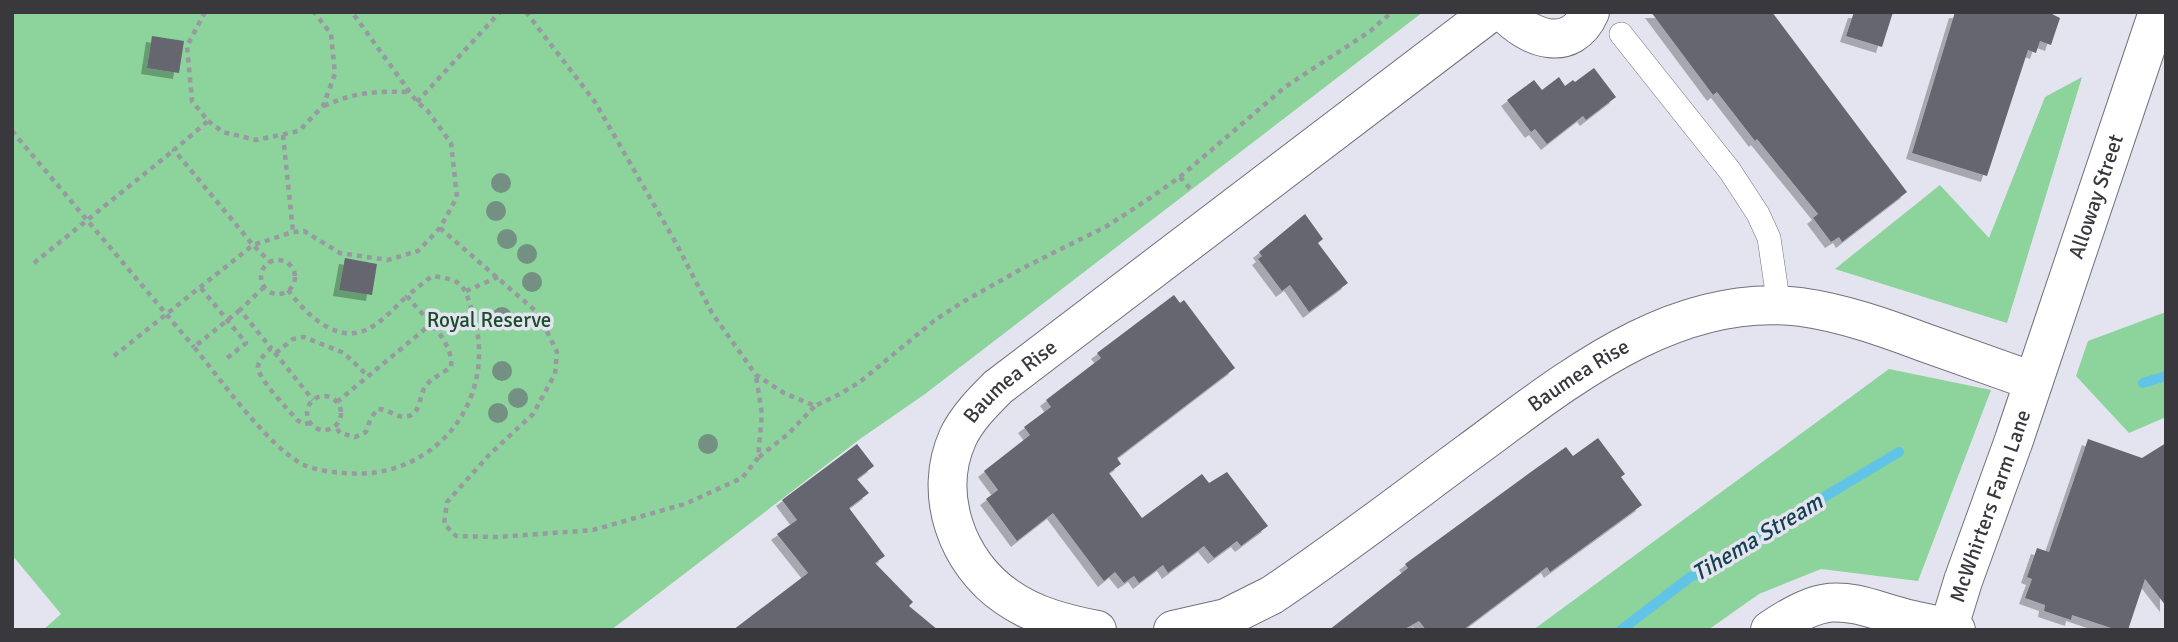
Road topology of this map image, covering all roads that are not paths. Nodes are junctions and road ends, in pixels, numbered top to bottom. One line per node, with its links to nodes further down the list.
1 (1491, 12): 9 (street, Baumea Rise)
2 (1504, 12): 3 (street)
3 (1590, 12)
4 (2158, 12): 7 (street, Alloway Street)
5 (1621, 34): 6 (lane)
6 (1779, 306): 7 (street, Baumea Rise); 10 (street, Baumea Rise)
7 (2033, 381): 8 (street, McWhirters Farm Lane)
8 (1951, 629): 11 (street)
9 (1097, 630)
10 (1173, 630)
11 (1770, 630)

